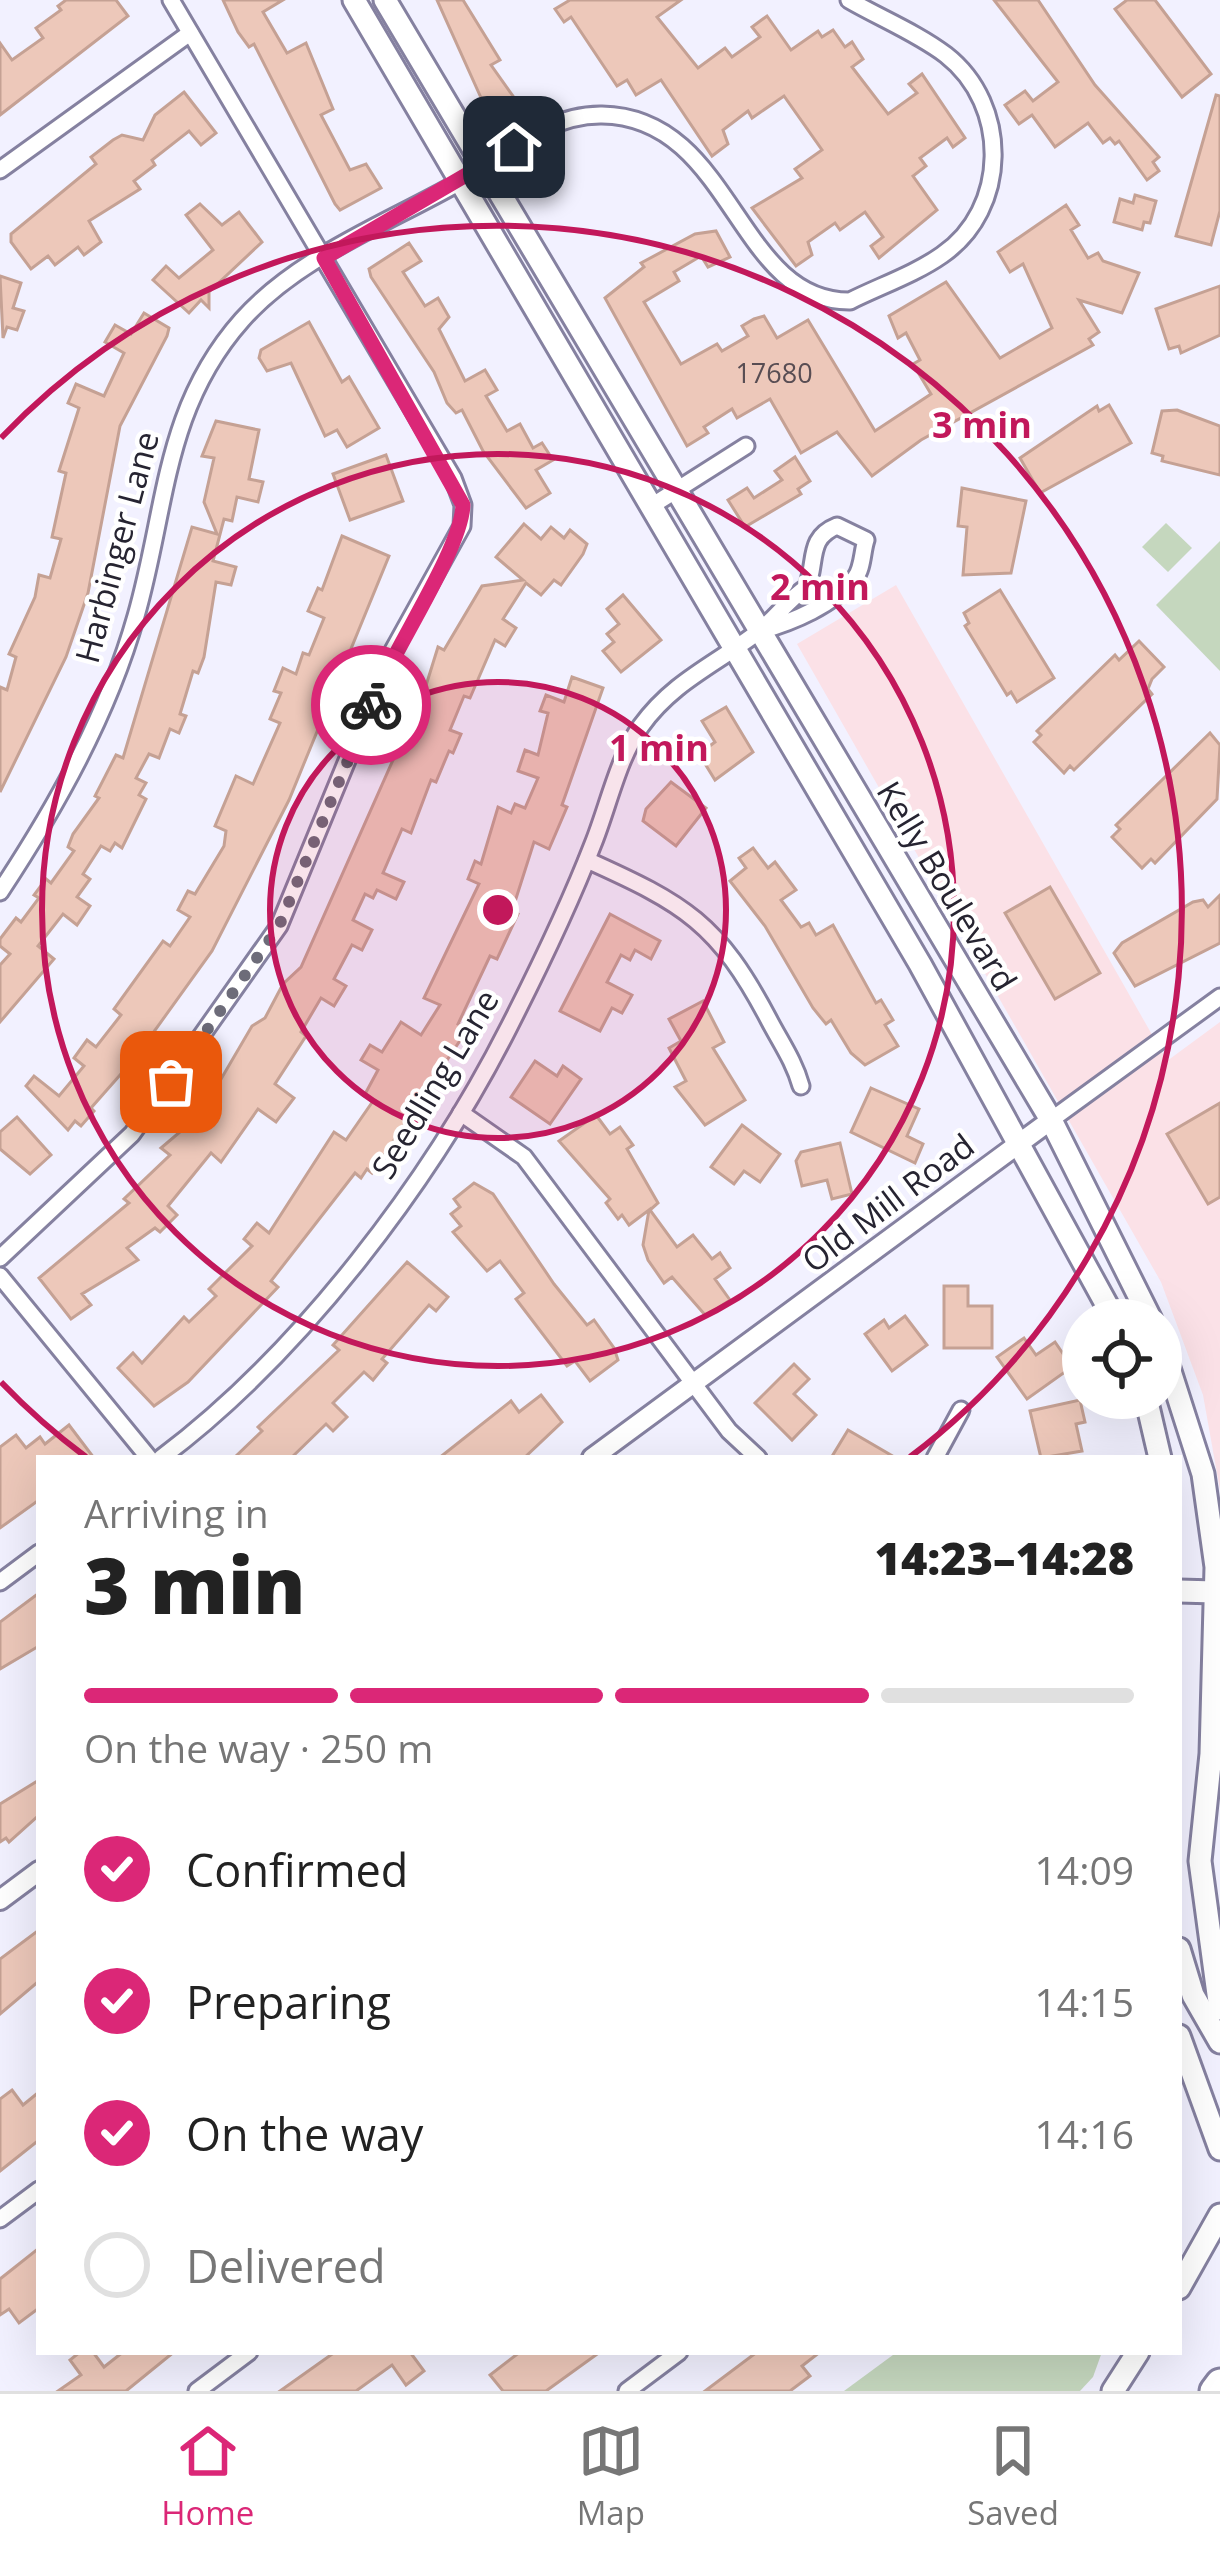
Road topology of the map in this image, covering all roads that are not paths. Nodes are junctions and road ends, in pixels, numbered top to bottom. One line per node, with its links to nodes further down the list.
1 (171, 0): 5 (street)
2 (354, 0): 8 (main road, Kelly Boulevard)
3 (386, 0): 6 (main road, Kelly Boulevard)
4 (848, 0): 6 (street, Harbinger Lane)
5 (190, 33): 7 (street); 9 (street)
6 (482, 168): 8 (street, Harbinger Lane); 11 (main road, Kelly Boulevard)
7 (0, 170)
8 (461, 182): 9 (street, Harbinger Lane); 12 (main road, Kelly Boulevard)
9 (324, 258): 16 (street, Harbinger Lane); 22 (street)
10 (746, 446): 11 (street)
11 (680, 490): 12 (street); 13 (main road, Kelly Boulevard)
12 (652, 506): 14 (main road, Kelly Boulevard)
13 (760, 631): 13 (street); 14 (street, Seedling Lane); 20 (main road, Kelly Boulevard)
14 (736, 647): 15 (street, Seedling Lane); 21 (main road, Kelly Boulevard)
15 (587, 860): 18 (street); 19 (street, Seedling Lane)
16 (0, 892)
17 (1220, 997): 20 (street, Old Mill Road)
18 (801, 1086)
19 (461, 1113): 26 (street); 31 (street, Seedling Lane)
20 (1051, 1120): 21 (street, Old Mill Road); 25 (main road, Kelly Boulevard)
21 (1017, 1144): 24 (main road, Kelly Boulevard); 26 (street, Old Mill Road)
22 (0, 1258)
23 (0, 1276): 30 (street)
24 (1103, 1299)
25 (1140, 1299)
26 (695, 1384): 32 (street, Old Mill Road); 33 (street)
27 (1182, 1408): 39 (main road)
28 (961, 1409): 34 (street)
29 (1151, 1419): 35 (main road)
30 (147, 1455)
31 (164, 1455)
32 (596, 1455)
33 (755, 1455)
34 (937, 1455)
35 (1159, 1455)
36 (36, 1555): 37 (street)
37 (0, 1582)
38 (1182, 1591): 39 (main road)
39 (1216, 1592): 40 (main road)
40 (1200, 1861): 43 (main road); 45 (main road)
41 (36, 1873): 42 (street)
42 (0, 1900)
43 (1220, 1904)
44 (1182, 1959): 46 (main road)
45 (1220, 2009)
46 (1220, 2042)
47 (1182, 2044): 48 (main road)
48 (1220, 2149)
49 (36, 2192): 51 (street)
50 (1220, 2216): 52 (main road)
51 (0, 2219)
52 (1182, 2283)
53 (245, 2355): 57 (street)
54 (675, 2355): 58 (street)
55 (1136, 2355): 59 (main road)
56 (1220, 2383): 60 (highway)
57 (197, 2391)
58 (627, 2391)
59 (1113, 2391)
60 (1214, 2391)

